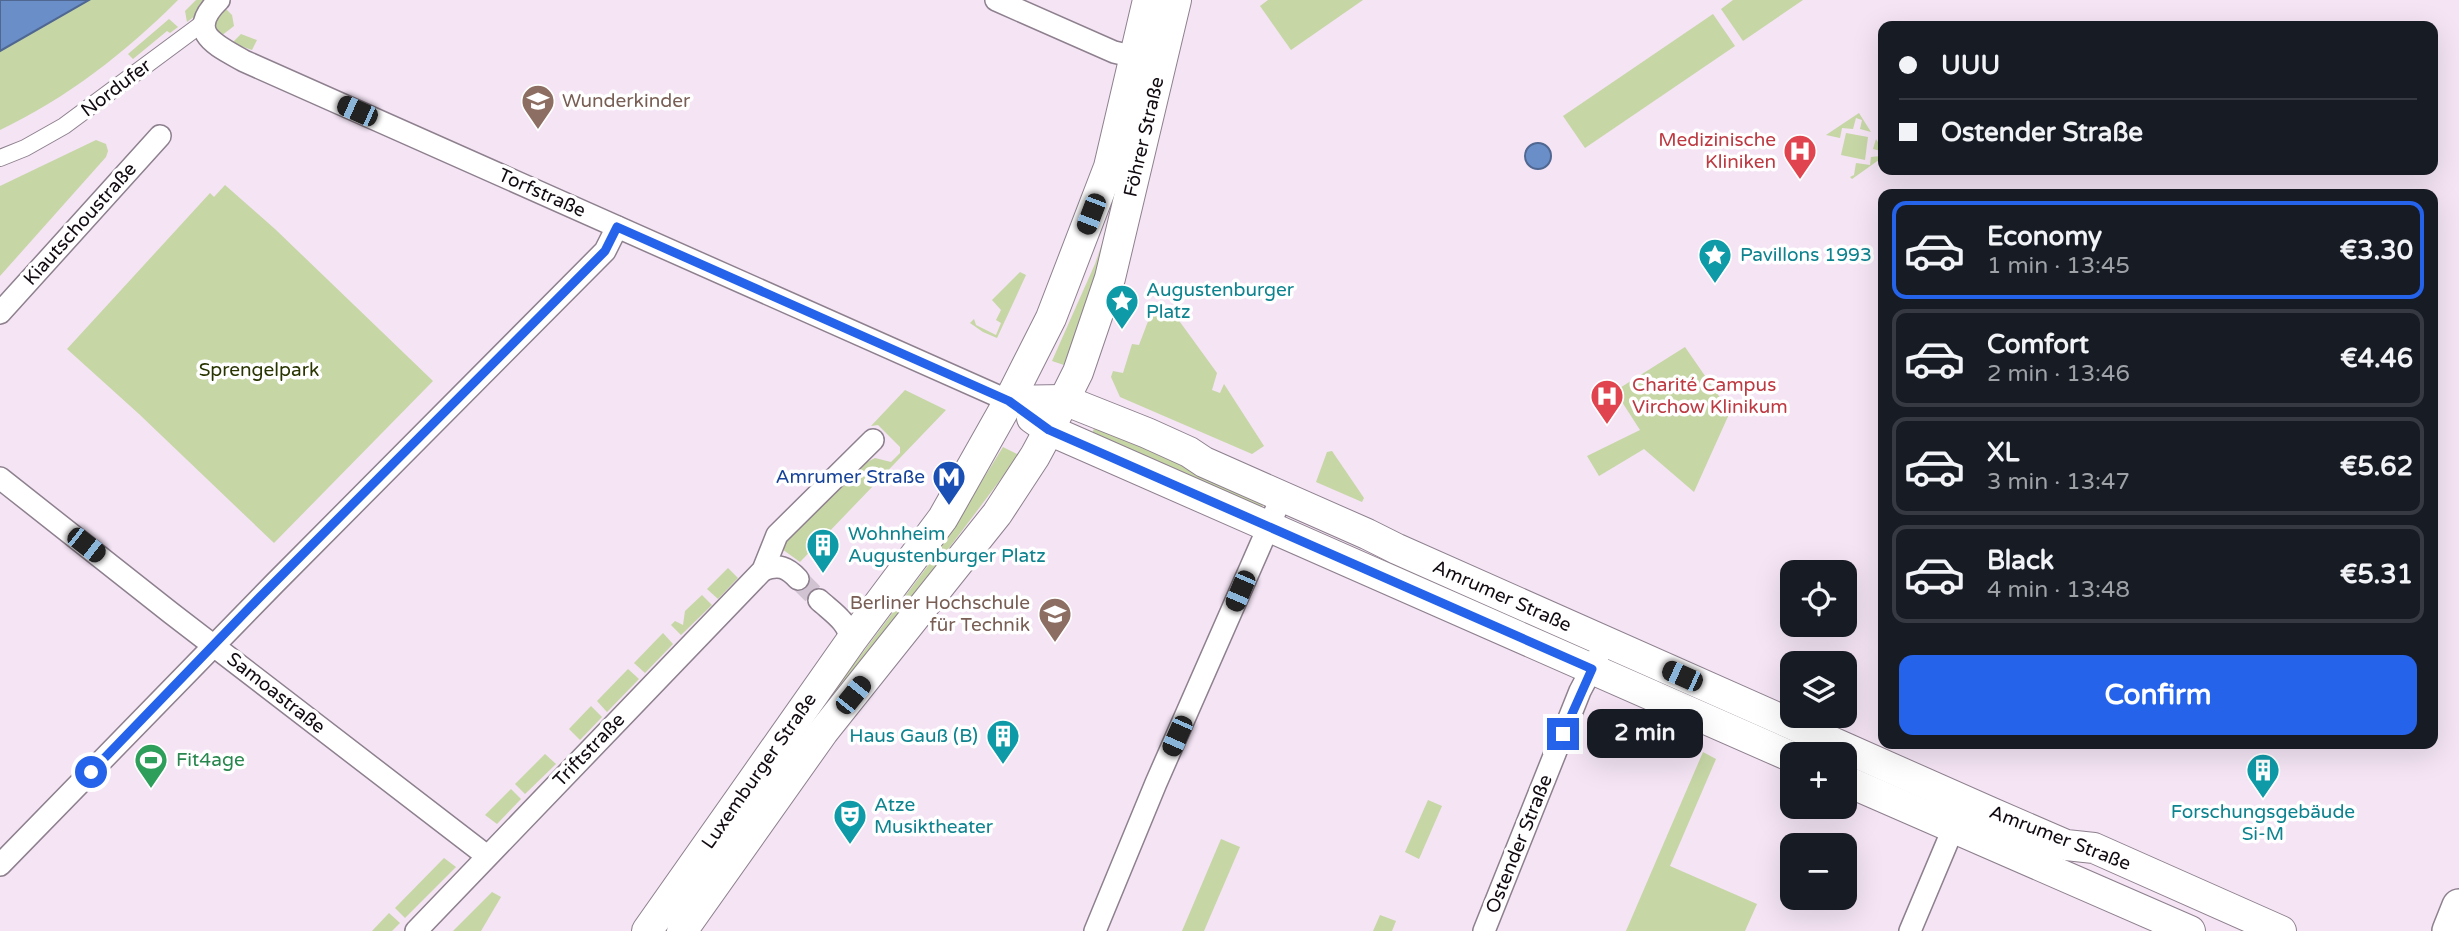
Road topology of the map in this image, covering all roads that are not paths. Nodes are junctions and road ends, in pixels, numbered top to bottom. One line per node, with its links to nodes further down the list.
1 (219, 0): 5 (street, Nordufer)
2 (996, 0): 6 (street)
3 (1148, 0): 6 (main road, Föhrer Straße)
4 (1176, 0): 11 (main road, Föhrer Straße)
5 (203, 23): 8 (street, Nordufer); 9 (street, Torfstraße)
6 (1135, 57): 12 (main road, Föhrer Straße)
7 (160, 136): 10 (street, Kiautschoustraße)
8 (0, 158)
9 (617, 227): 12 (street, Torfstraße); 23 (street)
10 (0, 313)
11 (1064, 400): 12 (main road, Amrumer Straße); 13 (main road, Föhrer Straße); 16 (main road, Amrumer Straße)
12 (1009, 401): 13 (main road, Amrumer Straße); 21 (main road, Luxemburger Straße)
13 (1049, 430): 17 (main road, Amrumer Straße); 33 (main road, Luxemburger Straße)
14 (873, 440): 18 (street, Triftstraße)
15 (0, 478): 23 (street, Samoastraße)
16 (1282, 496): 17 (street); 22 (main road, Amrumer Straße)
17 (1267, 527): 24 (main road, Amrumer Straße); 34 (street)
18 (763, 570): 19 (street); 28 (street, Triftstraße)
19 (798, 579)
20 (819, 600): 21 (street)
21 (851, 641): 32 (main road, Luxemburger Straße)
22 (1606, 642): 24 (street, Ostender Straße); 27 (main road, Amrumer Straße)
23 (214, 646): 28 (street, Samoastraße); 29 (street)
24 (1592, 669): 25 (main road, Amrumer Straße); 35 (street, Ostender Straße)
25 (1780, 752)
26 (1857, 784): 27 (main road, Amrumer Straße)
27 (1959, 814): 36 (street); 37 (main road, Amrumer Straße); 38 (main road, Amrumer Straße)
28 (487, 856): 31 (street, Triftstraße)
29 (0, 865)
30 (2459, 906): 39 (main road)
31 (416, 931)
32 (647, 931)
33 (682, 931)
34 (1095, 931)
35 (1484, 931)
36 (1910, 931)
37 (2190, 931)
38 (2281, 931)
39 (2449, 931)

